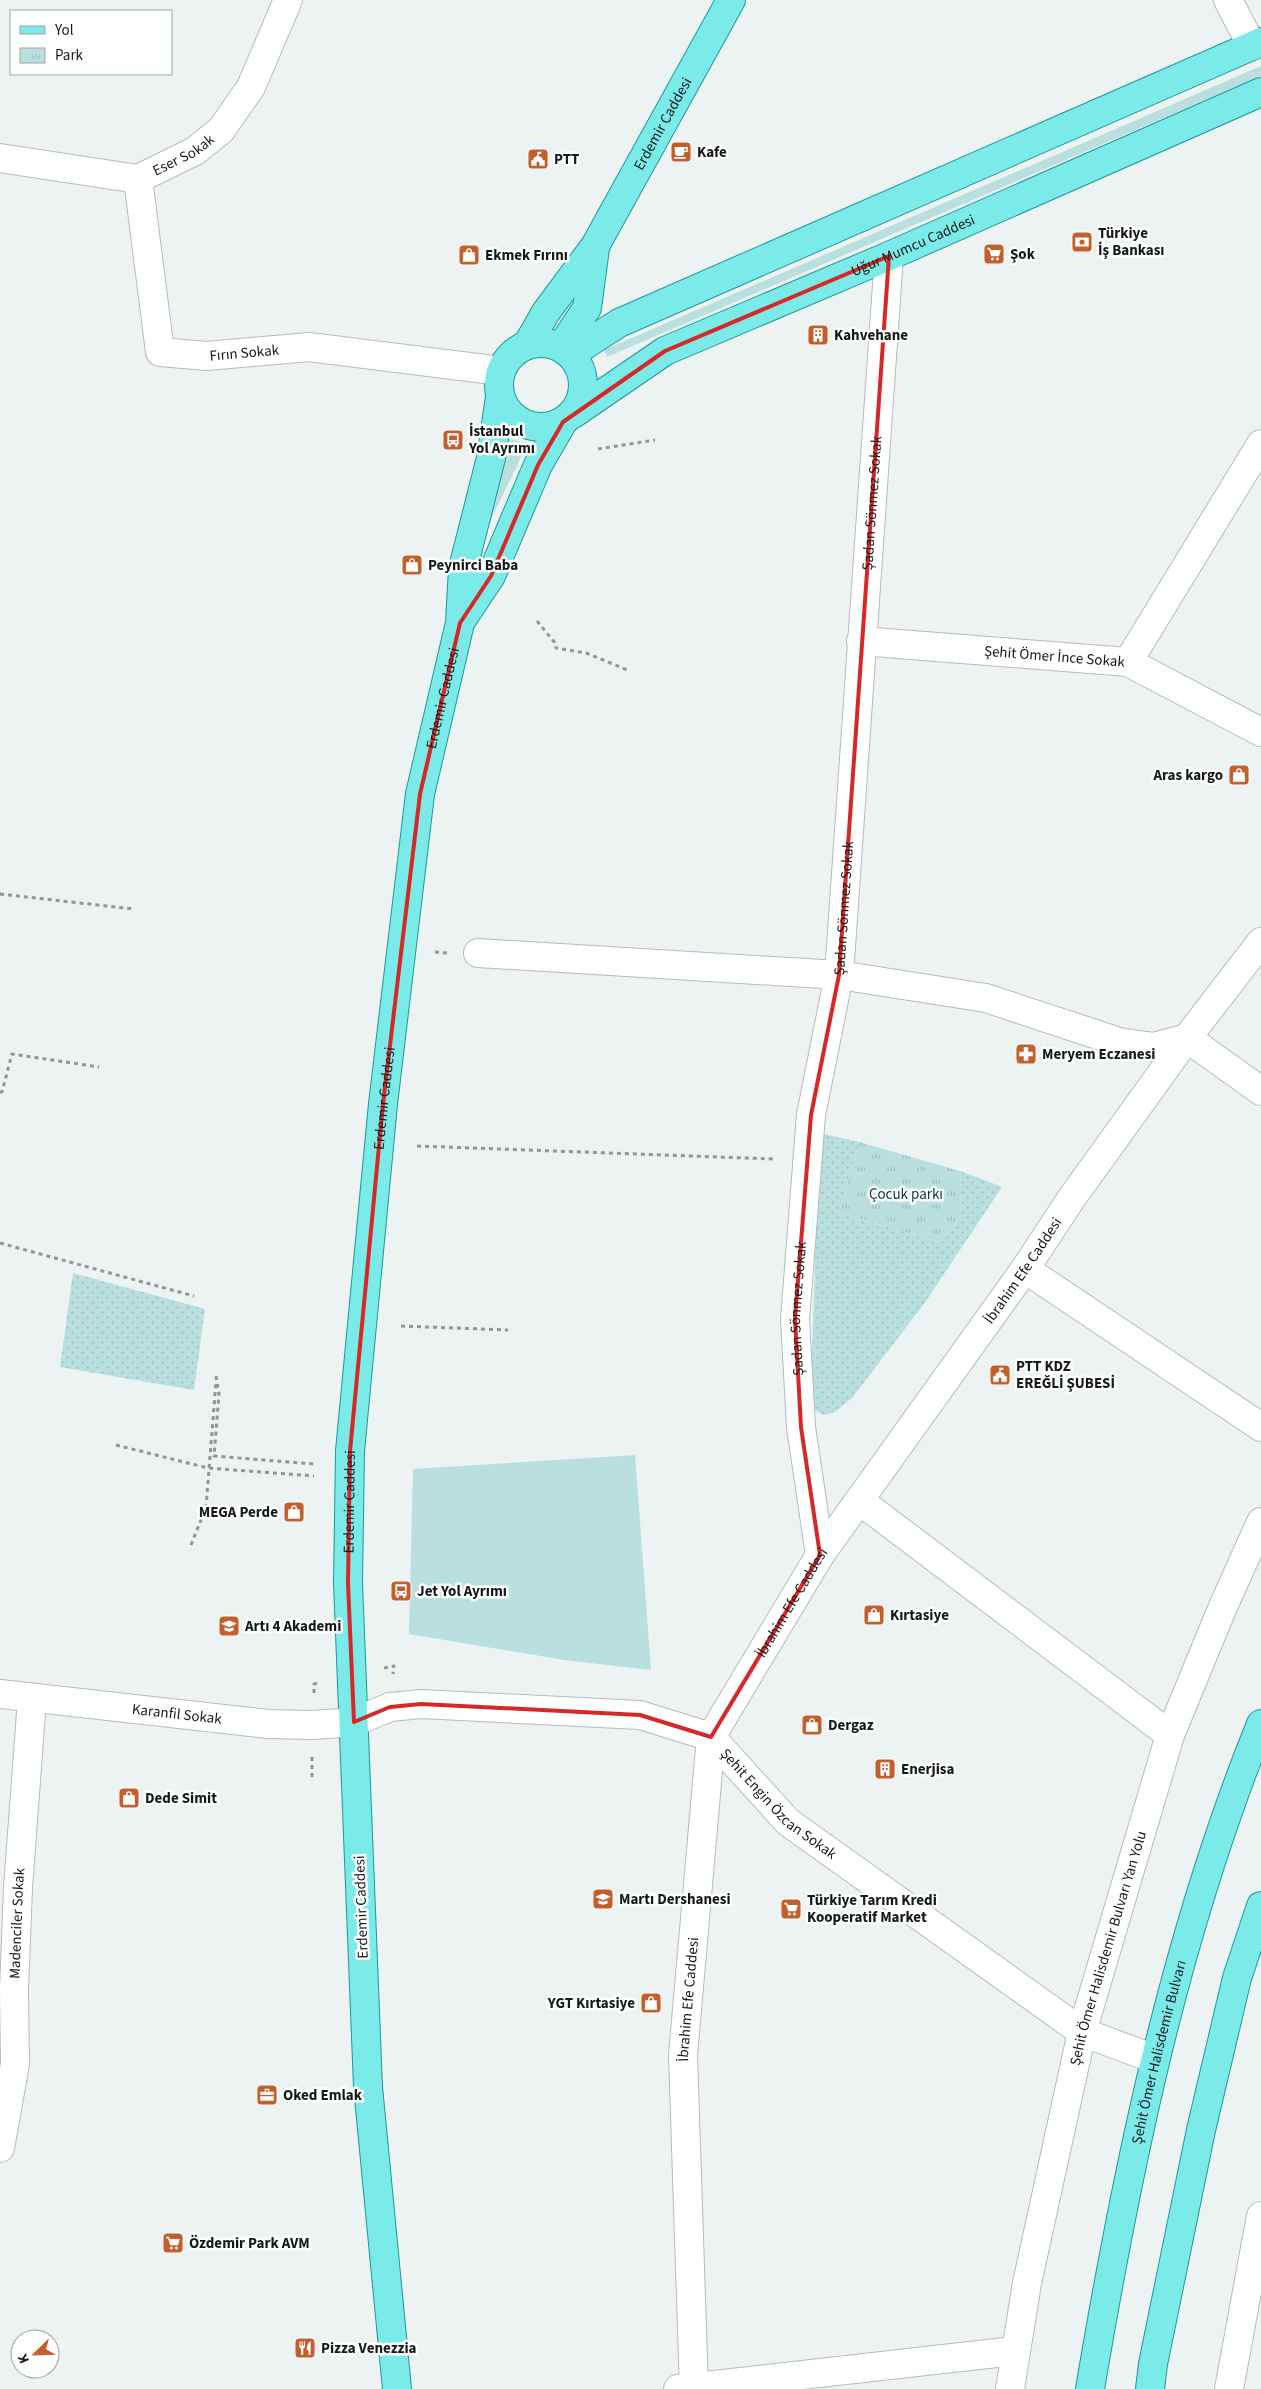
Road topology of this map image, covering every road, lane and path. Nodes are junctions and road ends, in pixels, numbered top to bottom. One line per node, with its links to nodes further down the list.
1 (288, 0): 7 (street, Eser Sokak)
2 (730, 0): 8 (main road, Erdemir Caddesi)
3 (1228, 0): 4 (street)
4 (1257, 44): 11 (main road)
5 (1261, 92): 9 (main road, Uğur Mumcu Caddesi)
6 (0, 158): 7 (street, Eser Sokak)
7 (138, 179): 12 (street, Fırın Sokak)
8 (595, 246): 10 (main road, Erdemir Caddesi); 11 (main road, Erdemir Caddesi)
9 (889, 256): 13 (main road, Uğur Mumcu Caddesi); 19 (street, Şadan Sönmez Sokak)
10 (527, 345): 11 (main road); 12 (main road, Erdemir Caddesi)
11 (566, 351): 13 (main road, Erdemir Caddesi)
12 (501, 384): 13 (main road); 18 (main road, Erdemir Caddesi)
13 (568, 418): 18 (main road, Erdemir Caddesi)
14 (655, 440): 16 (path)
15 (1261, 444): 20 (street)
16 (598, 449)
17 (537, 621): 21 (path)
18 (460, 623): 50 (main road, Erdemir Caddesi)
19 (861, 641): 20 (street, Şehit Ömer İnce Sokak); 27 (street, Şadan Sönmez Sokak)
20 (1128, 662): 22 (street, Şehit Ömer İnce Sokak)
21 (630, 671)
22 (1261, 732)
23 (0, 894): 24 (path)
24 (134, 909)
25 (1261, 942): 28 (street, İbrahim Efe Caddesi)
26 (478, 953): 27 (street)
27 (839, 974): 28 (street); 33 (street, Şadan Sönmez Sokak)
28 (1187, 1038): 30 (street); 35 (street, İbrahim Efe Caddesi)
29 (99, 1066): 31 (path)
30 (1261, 1091)
31 (0, 1092)
32 (417, 1146): 33 (path)
33 (808, 1160): 47 (street, Şadan Sönmez Sokak)
34 (0, 1243): 36 (path)
35 (1025, 1269): 39 (street); 44 (street, İbrahim Efe Caddesi)
36 (194, 1296)
37 (401, 1326): 38 (path)
38 (508, 1330)
39 (1261, 1427)
40 (116, 1445): 42 (path)
41 (314, 1464): 42 (path)
42 (208, 1468): 43 (path); 46 (path)
43 (314, 1476)
44 (860, 1501): 47 (street, İbrahim Efe Caddesi); 52 (street)
45 (1261, 1522): 52 (street, Şehit Ömer Halisdemir Bulvarı Yan Yolu)
46 (190, 1545)
47 (820, 1555): 53 (street, İbrahim Efe Caddesi)
48 (0, 1694): 49 (street, Karanfil Sokak)
49 (32, 1698): 50 (street, Karanfil Sokak); 57 (street, Madenciler Sokak)
50 (354, 1722): 53 (street, Şehit Engin Özcan Sokak); 61 (main road, Erdemir Caddesi)
51 (1261, 1724): 56 (main road, Şehit Ömer Halisdemir Bulvarı)
52 (1170, 1735): 55 (street, Şehit Ömer Halisdemir Bulvarı Yan Yolu)
53 (711, 1737): 55 (street, Şehit Engin Özcan Sokak); 60 (street, İbrahim Efe Caddesi)
54 (1261, 1906): 64 (main road)
55 (1082, 2032): 56 (street, Şehit Engin Özcan Sokak); 59 (street, Şehit Ömer Halisdemir Bulvarı Yan Yolu)
56 (1156, 2059): 63 (main road, Şehit Ömer Halisdemir Bulvarı)
57 (0, 2148)
58 (1261, 2216): 65 (street)
59 (1014, 2351): 60 (street); 62 (street, Şehit Ömer Halisdemir Bulvarı Yan Yolu)
60 (689, 2388)
61 (397, 2389)
62 (1010, 2389)
63 (1090, 2389)
64 (1150, 2389)
65 (1229, 2389)

